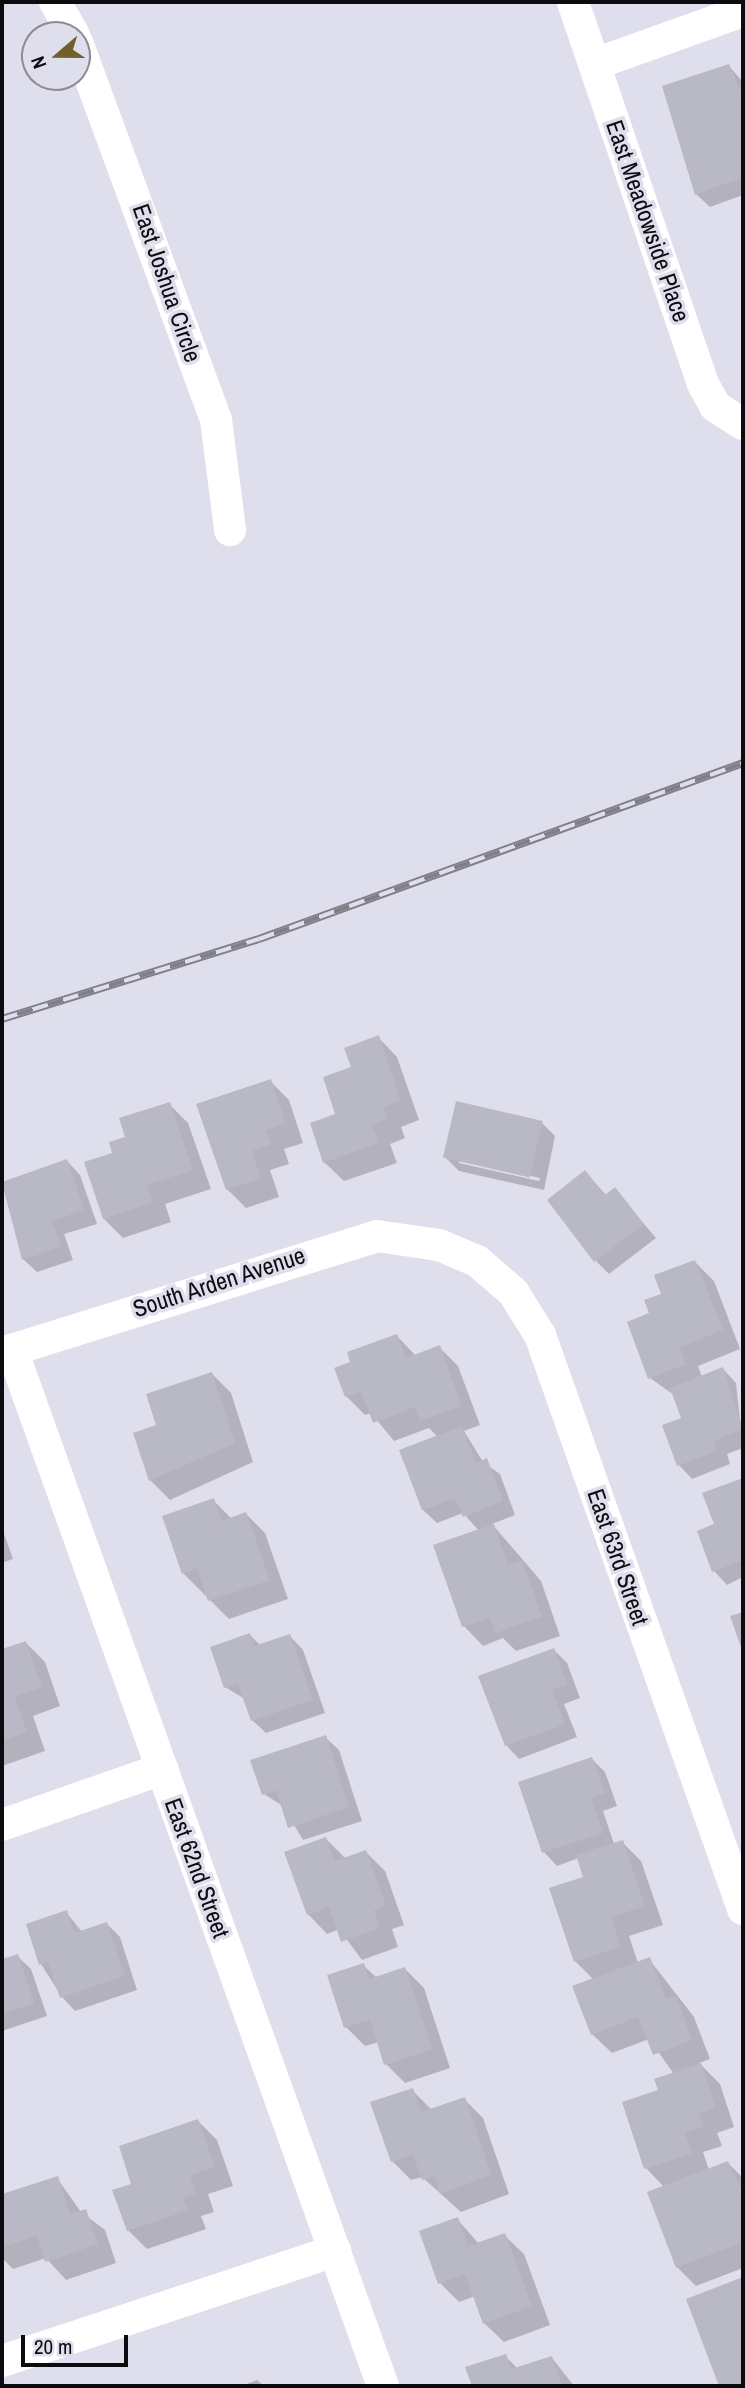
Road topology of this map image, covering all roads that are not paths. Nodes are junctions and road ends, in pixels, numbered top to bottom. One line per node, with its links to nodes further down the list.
1 (55, 2): 4 (street)
2 (573, 2): 5 (street, East Meadowside Place)
3 (743, 11): 5 (street)
4 (66, 21)
5 (595, 64): 7 (street, East Meadowside Place)
6 (91, 80): 8 (street, East Joshua Circle)
7 (743, 424)
8 (230, 530)
9 (439, 1245): 10 (street, South Arden Avenue); 13 (street, East 63rd Street)
10 (7, 1351): 11 (street, East 62nd Street)
11 (162, 1769): 12 (street); 14 (street, East 62nd Street)
12 (2, 1825)
13 (743, 1909)
14 (335, 2250): 15 (street); 16 (street, East 62nd Street)
15 (2, 2361)
16 (383, 2386)

